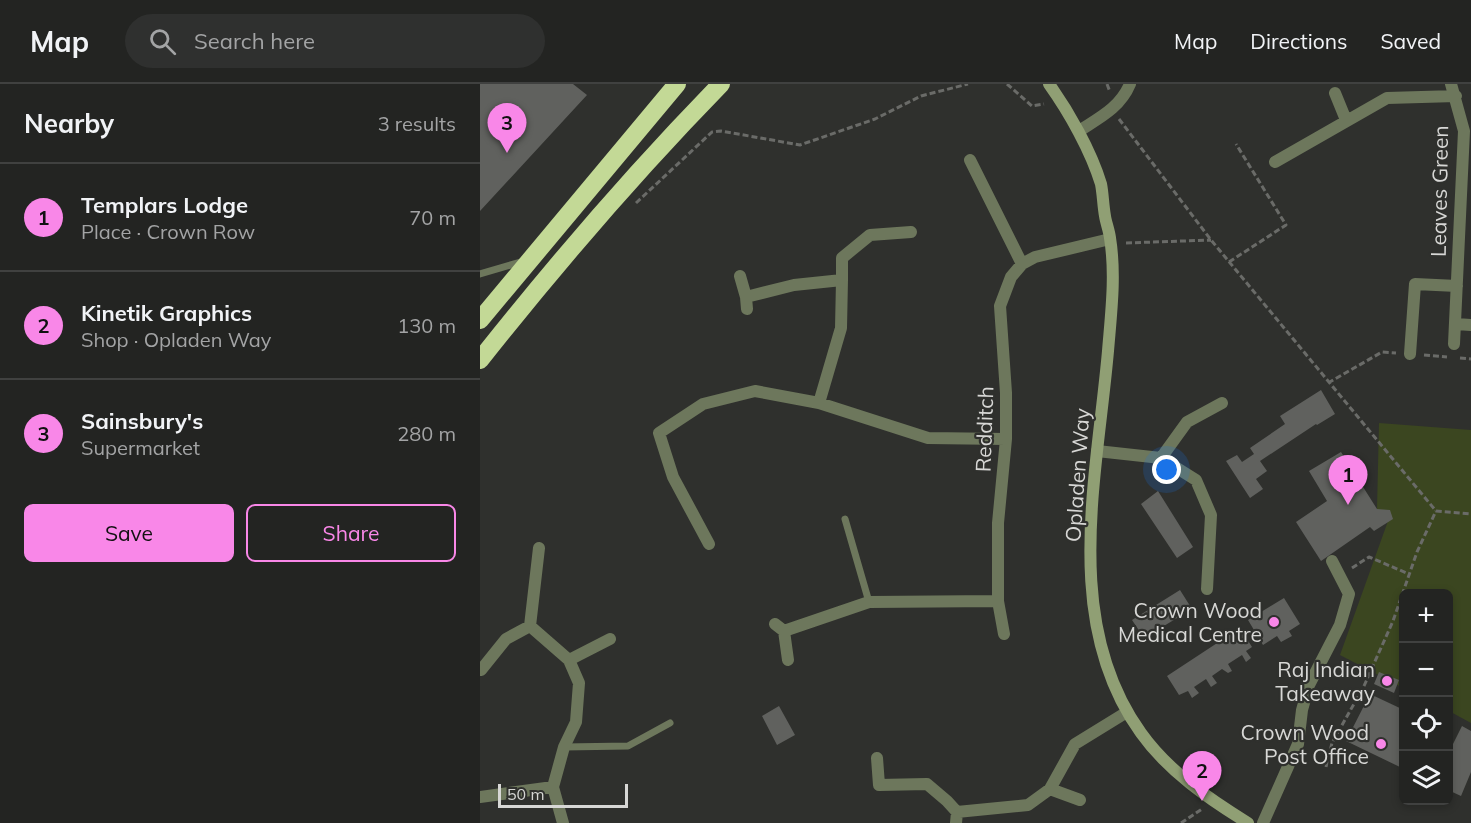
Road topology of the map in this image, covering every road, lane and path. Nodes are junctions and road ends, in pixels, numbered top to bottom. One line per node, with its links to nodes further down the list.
1 (677, 84): 22 (highway)
2 (721, 84): 34 (highway)
3 (968, 84): 17 (path)
4 (1007, 84): 10 (path)
5 (1049, 84): 10 (street, Opladen Way)
6 (1130, 84): 13 (street)
7 (1451, 84): 9 (street, Leaves Green)
8 (1335, 93): 12 (street)
9 (1456, 96): 12 (street, Leaves Green); 28 (street, Leaves Green)
10 (1062, 102): 13 (street, Opladen Way)
11 (1118, 117): 20 (path)
12 (1346, 120): 16 (street, Leaves Green)
13 (1079, 131): 19 (street, Opladen Way)
14 (1236, 144): 23 (path)
15 (970, 160): 24 (street)
16 (1275, 162)
17 (630, 209)
18 (911, 232): 27 (street)
19 (1110, 238): 24 (street); 38 (street, Opladen Way)
20 (1211, 240): 21 (path); 23 (path)
21 (1125, 243)
22 (529, 259): 25 (lane); 29 (highway)
23 (1229, 262): 40 (path)
24 (1022, 264): 37 (street, Redditch)
25 (480, 274)
26 (740, 276): 27 (street)
27 (842, 280): 35 (street)
28 (1457, 286): 30 (street, Leaves Green); 33 (street, Leaves Green)
29 (480, 320)
30 (1455, 324): 31 (street); 32 (street, Leaves Green)
31 (1471, 325)
32 (1454, 344)
33 (1410, 354)
34 (480, 360)
35 (819, 403): 37 (street); 43 (street)
36 (1222, 403): 39 (street)
37 (1006, 439): 50 (street, Redditch)
38 (1097, 451): 39 (street); 57 (street, Opladen Way)
39 (1161, 458): 48 (street)
40 (1436, 511): 41 (path); 46 (path)
41 (1471, 514)
42 (845, 519): 49 (lane)
43 (709, 544)
44 (539, 548): 51 (street)
45 (1332, 561): 47 (street)
46 (1409, 574): 47 (path); 61 (path)
47 (1340, 576): 71 (street)
48 (1207, 589)
49 (869, 602): 50 (street); 55 (street)
50 (998, 602): 52 (street, Redditch)
51 (530, 626): 54 (street); 56 (street)
52 (1004, 634)
53 (610, 639): 54 (street)
54 (569, 660): 59 (street)
55 (788, 660)
56 (481, 670)
57 (1127, 712): 63 (street); 66 (street, Opladen Way)
58 (670, 723): 59 (lane)
59 (564, 747): 62 (street)
60 (876, 758): 67 (street)
61 (1326, 767)
62 (553, 787): 64 (street); 68 (street)
63 (1050, 789): 65 (street); 67 (street)
64 (480, 797)
65 (1080, 800)
66 (1213, 802): 69 (path); 70 (street, Opladen Way)
67 (956, 818)
68 (563, 823)
69 (1181, 823)
70 (1248, 823)
71 (1263, 823)

